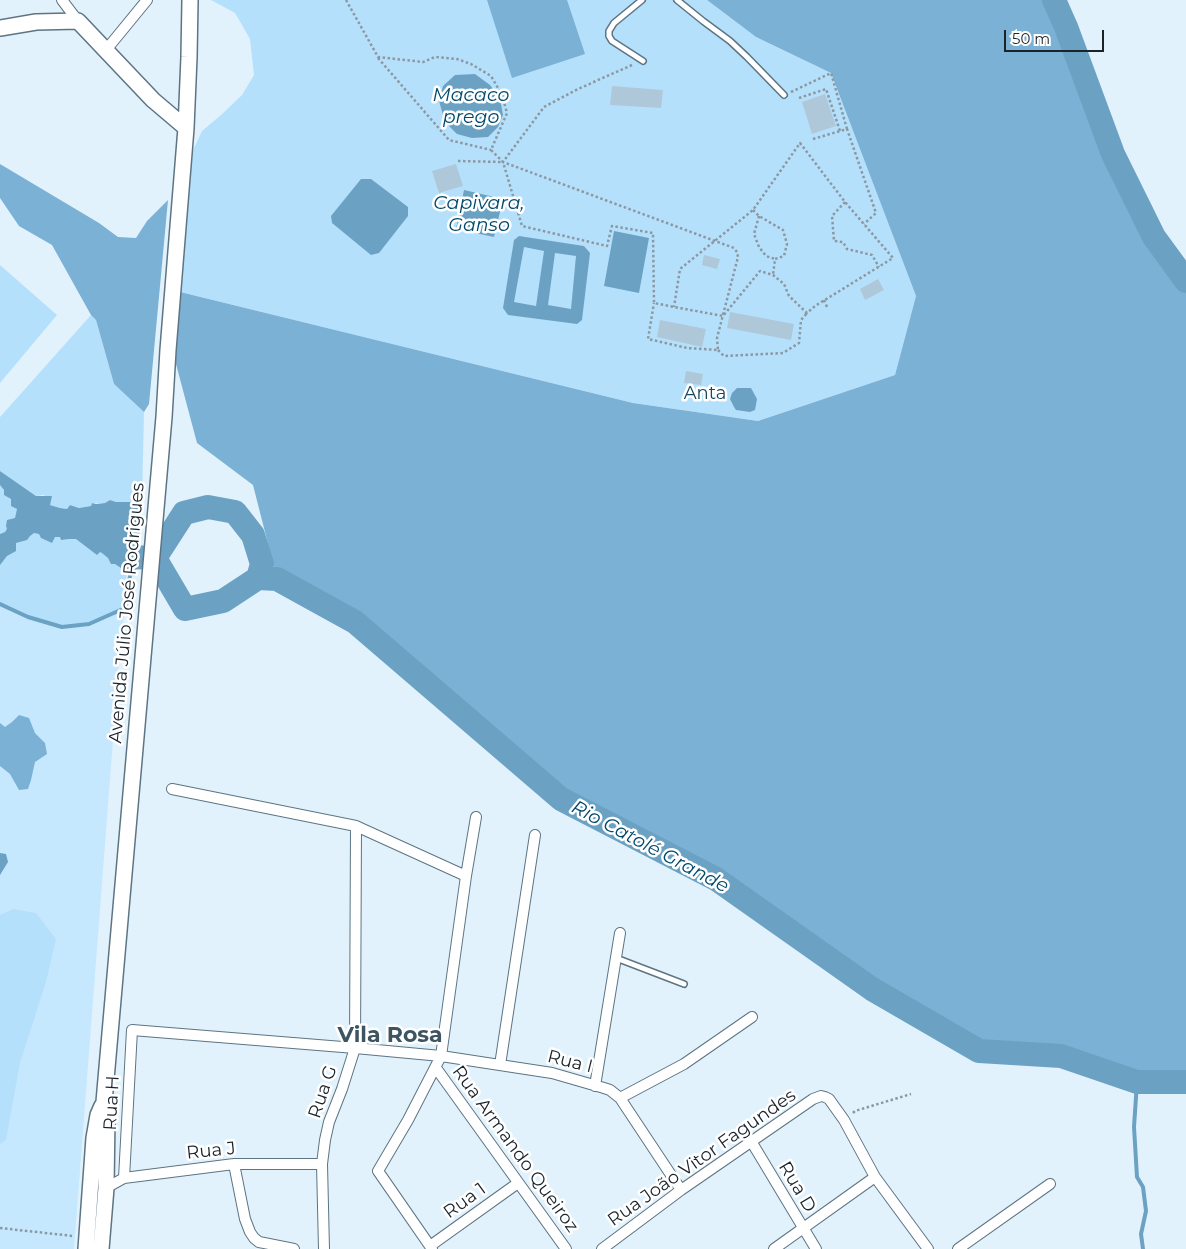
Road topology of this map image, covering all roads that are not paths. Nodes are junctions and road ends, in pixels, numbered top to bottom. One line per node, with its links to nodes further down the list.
1 (62, 0): 6 (street)
2 (146, 0): 8 (street)
3 (190, 0): 11 (main road, Avenida Júlio José Rodrigues)
4 (642, 0): 9 (lane)
5 (677, 0): 10 (lane)
6 (78, 21): 7 (main road); 8 (main road)
7 (0, 28)
8 (106, 50): 11 (main road)
9 (643, 61)
10 (787, 94)
11 (186, 128): 28 (main road, Avenida Júlio José Rodrigues)
12 (172, 789): 14 (street)
13 (476, 817): 16 (street)
14 (356, 826): 16 (street); 22 (street, Rua G)
15 (535, 835): 24 (street)
16 (466, 876): 23 (street)
17 (620, 933): 18 (street)
18 (616, 958): 19 (lane); 26 (street)
19 (684, 984)
20 (752, 1017): 27 (street)
21 (132, 1030): 22 (street, Rua I); 33 (street, Rua H)
22 (355, 1048): 23 (street, Rua I); 31 (street, Rua G)
23 (442, 1056): 24 (street, Rua I); 25 (street)
24 (500, 1064): 26 (street, Rua I)
25 (436, 1068): 34 (street, Rua Armando Queiroz); 40 (street)
26 (595, 1086): 27 (street, Rua I)
27 (620, 1098): 37 (street)
28 (104, 1102): 36 (main road, Avenida Júlio José Rodrigues); 39 (main road, Avenida Júlio José Rodrigues)
29 (751, 1141): 32 (street, Rua João Vitor Fagundes); 37 (street, Rua João Vitor Fagundes); 38 (street, Rua D)
30 (234, 1164): 31 (street, Rua J); 33 (street, Rua J); 42 (street)
31 (322, 1164): 43 (street, Rua G)
32 (875, 1177): 38 (street); 48 (street)
33 (124, 1178): 36 (street, Rua J)
34 (518, 1183): 40 (street, Rua 1); 44 (street, Rua Armando Queiroz)
35 (1050, 1184): 49 (street)
36 (106, 1188): 41 (main road, Avenida Júlio José Rodrigues)
37 (681, 1190): 45 (street, Rua João Vitor Fagundes)
38 (803, 1228): 46 (street); 47 (street, Rua D)
39 (86, 1242)
40 (431, 1248)
41 (101, 1249)
42 (294, 1249)
43 (324, 1249)
44 (566, 1249)
45 (602, 1249)
46 (774, 1249)
47 (816, 1249)
48 (928, 1249)
49 (958, 1249)

